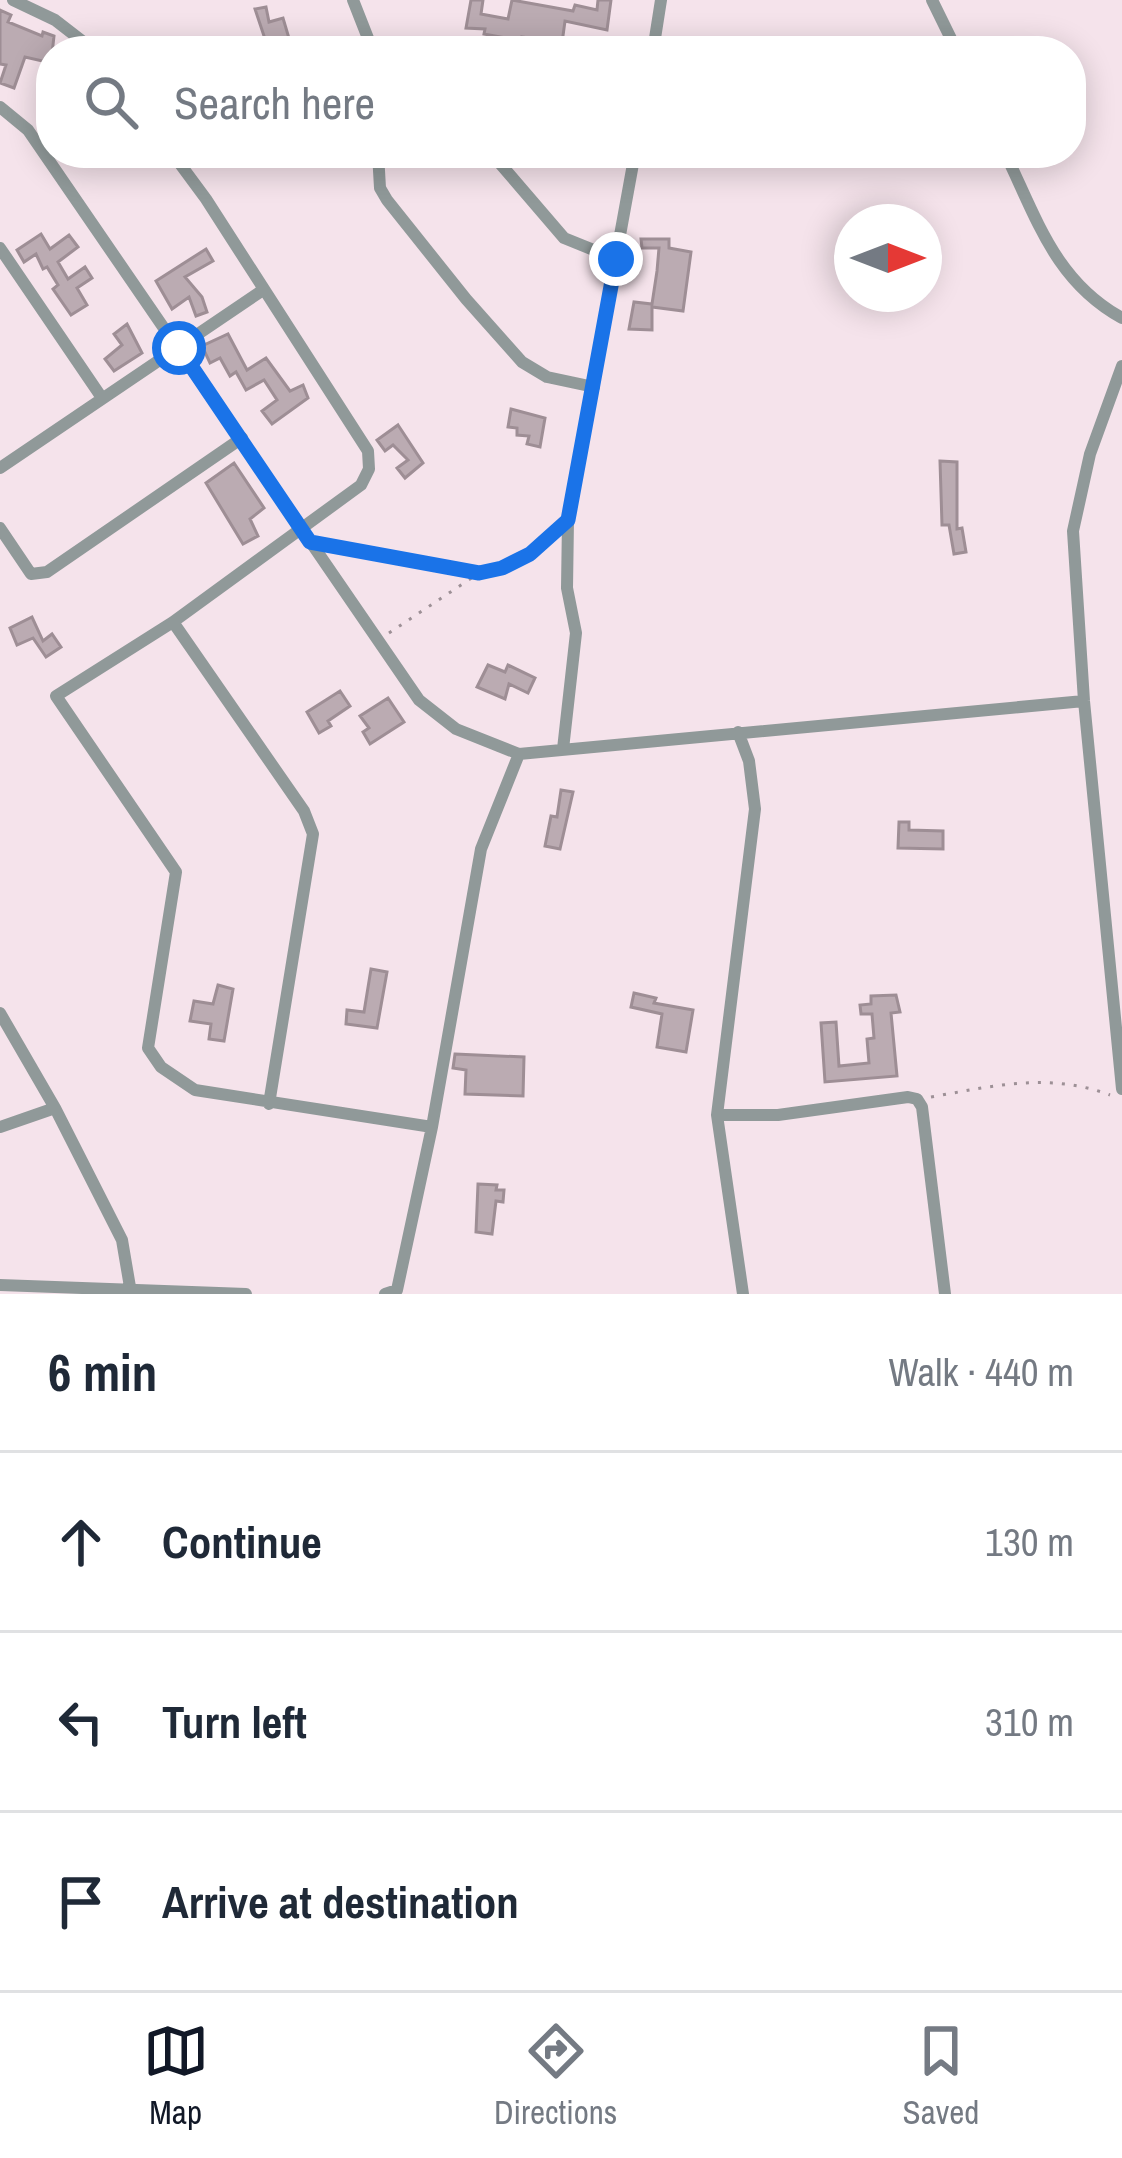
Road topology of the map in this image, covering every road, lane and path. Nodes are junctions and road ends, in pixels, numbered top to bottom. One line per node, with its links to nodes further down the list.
1 (13, 0): 5 (street)
2 (352, 0): 6 (street)
3 (662, 0): 7 (street)
4 (932, 0): 8 (street)
5 (76, 36)
6 (367, 36)
7 (656, 36)
8 (950, 36)
9 (0, 107): 10 (street)
10 (36, 142)
11 (54, 168): 21 (street)
12 (182, 168): 19 (street)
13 (379, 168): 23 (street)
14 (504, 168): 18 (street)
15 (632, 168): 18 (street)
16 (1012, 168): 20 (street)
17 (0, 248): 24 (street)
18 (616, 259): 23 (street)
19 (263, 290): 21 (street); 29 (street)
20 (1122, 318)
21 (179, 348): 24 (street); 25 (street)
22 (1122, 365): 34 (street)
23 (594, 387): 27 (street)
24 (102, 398): 26 (street)
25 (242, 438): 28 (street); 29 (street)
26 (0, 468)
27 (568, 520): 31 (path); 36 (street)
28 (0, 528)
29 (302, 529): 30 (street); 32 (street)
30 (310, 542): 31 (path); 33 (street)
31 (479, 573): 33 (path)
32 (173, 622): 42 (street); 42 (street)
33 (377, 641): 37 (street)
34 (1084, 700): 35 (street); 39 (street)
35 (738, 732): 36 (street); 44 (street)
36 (563, 749): 37 (street)
37 (520, 754): 46 (street)
38 (0, 1013): 43 (street)
39 (1122, 1089)
40 (917, 1100): 41 (path); 44 (street); 52 (street)
41 (1122, 1100)
42 (268, 1104): 46 (street)
43 (56, 1108): 45 (street); 48 (street)
44 (717, 1115): 51 (street)
45 (0, 1127)
46 (432, 1127): 50 (street)
47 (0, 1285): 48 (street)
48 (130, 1287): 49 (street)
49 (246, 1294)
50 (385, 1294)
51 (743, 1294)
52 (945, 1294)

